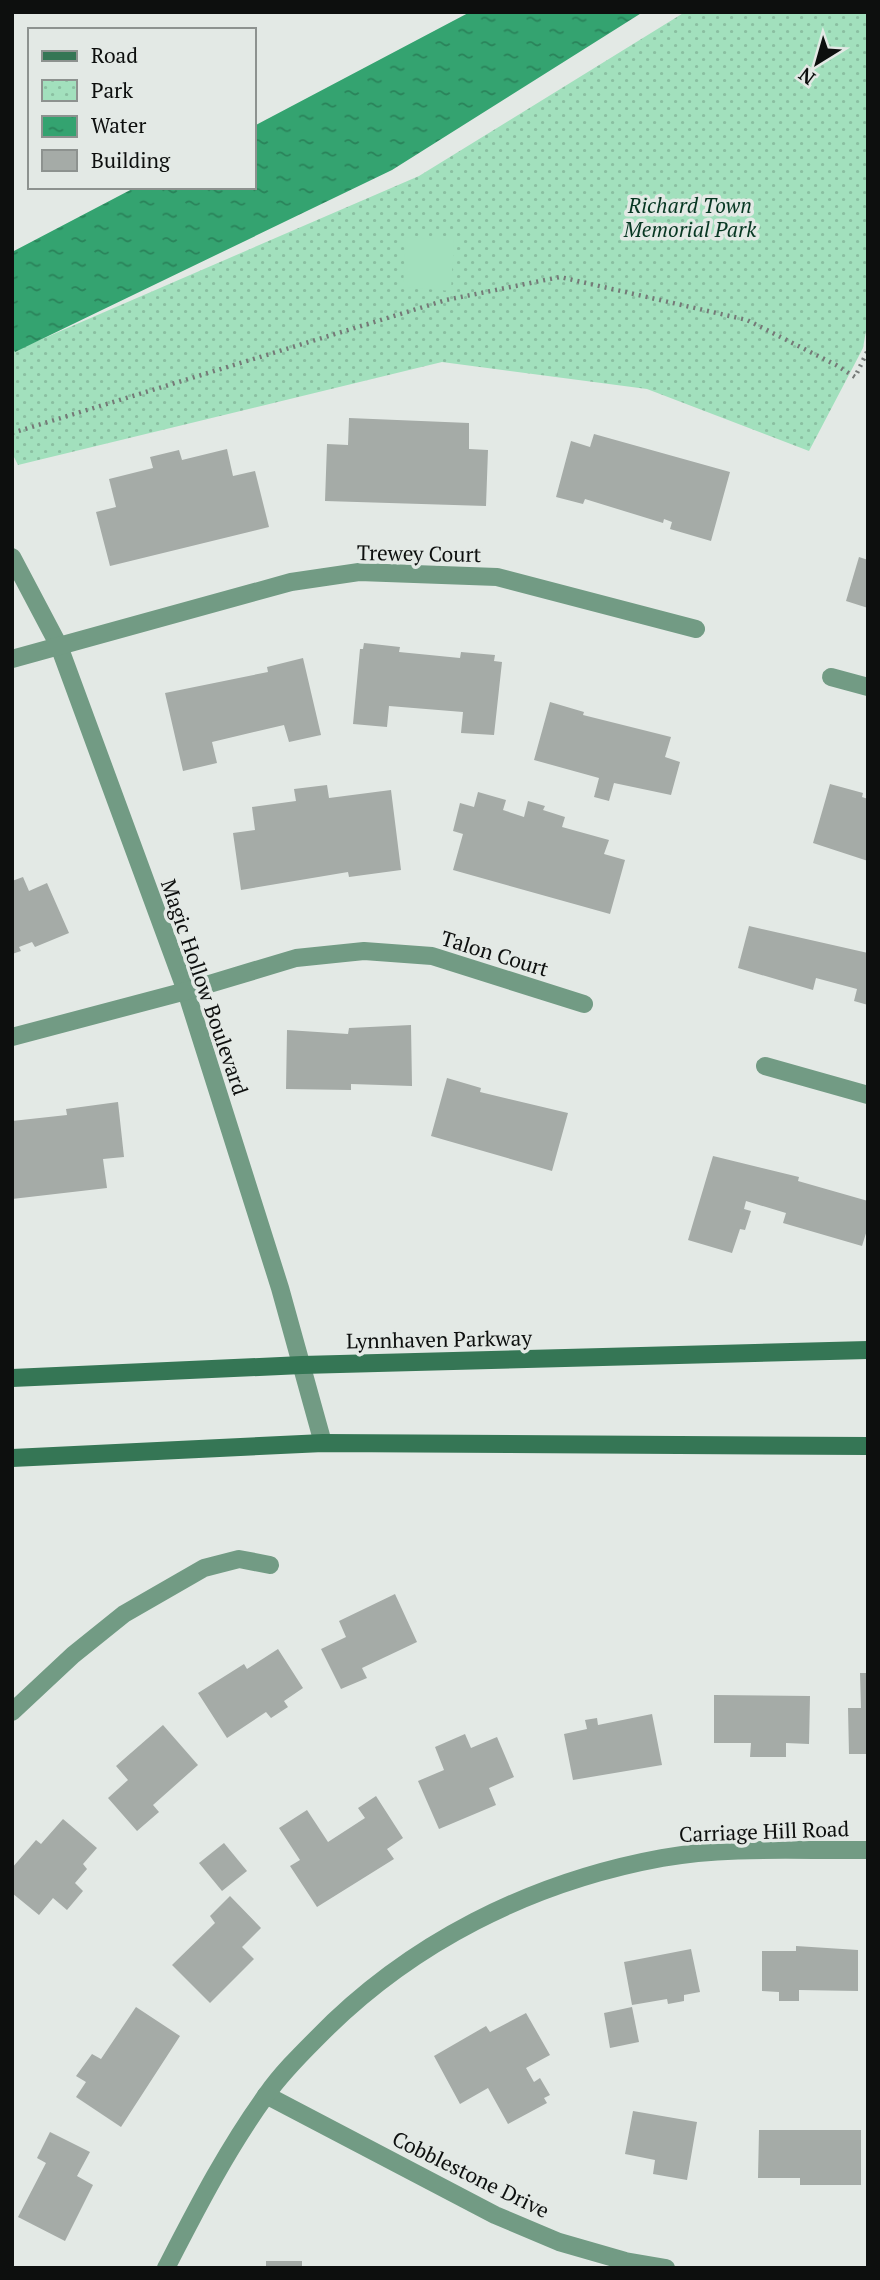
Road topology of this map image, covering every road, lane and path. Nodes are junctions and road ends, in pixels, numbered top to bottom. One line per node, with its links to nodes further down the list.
1 (868, 350): 2 (path)
2 (12, 433)
3 (12, 557): 5 (street, Magic Hollow Boulevard)
4 (696, 629): 5 (street, Trewey Court)
5 (59, 646): 6 (street, Trewey Court); 9 (street, Magic Hollow Boulevard)
6 (12, 659)
7 (831, 677): 8 (street)
8 (868, 687)
9 (186, 991): 10 (street, Talon Court); 11 (street, Talon Court); 15 (street, Magic Hollow Boulevard)
10 (584, 1004)
11 (12, 1037)
12 (765, 1066): 13 (street)
13 (868, 1095)
14 (868, 1350): 15 (main road, Lynnhaven Parkway)
15 (302, 1365): 16 (main road, Lynnhaven Parkway); 17 (street, Magic Hollow Boulevard)
16 (12, 1378)
17 (323, 1443): 18 (main road); 19 (main road)
18 (868, 1447)
19 (12, 1458)
20 (270, 1565): 21 (street)
21 (12, 1712)
22 (868, 1850): 23 (street, Carriage Hill Road)
23 (266, 2095): 24 (street, Carriage Hill Road); 25 (street, Cobblestone Drive)
24 (166, 2268)
25 (666, 2268)

